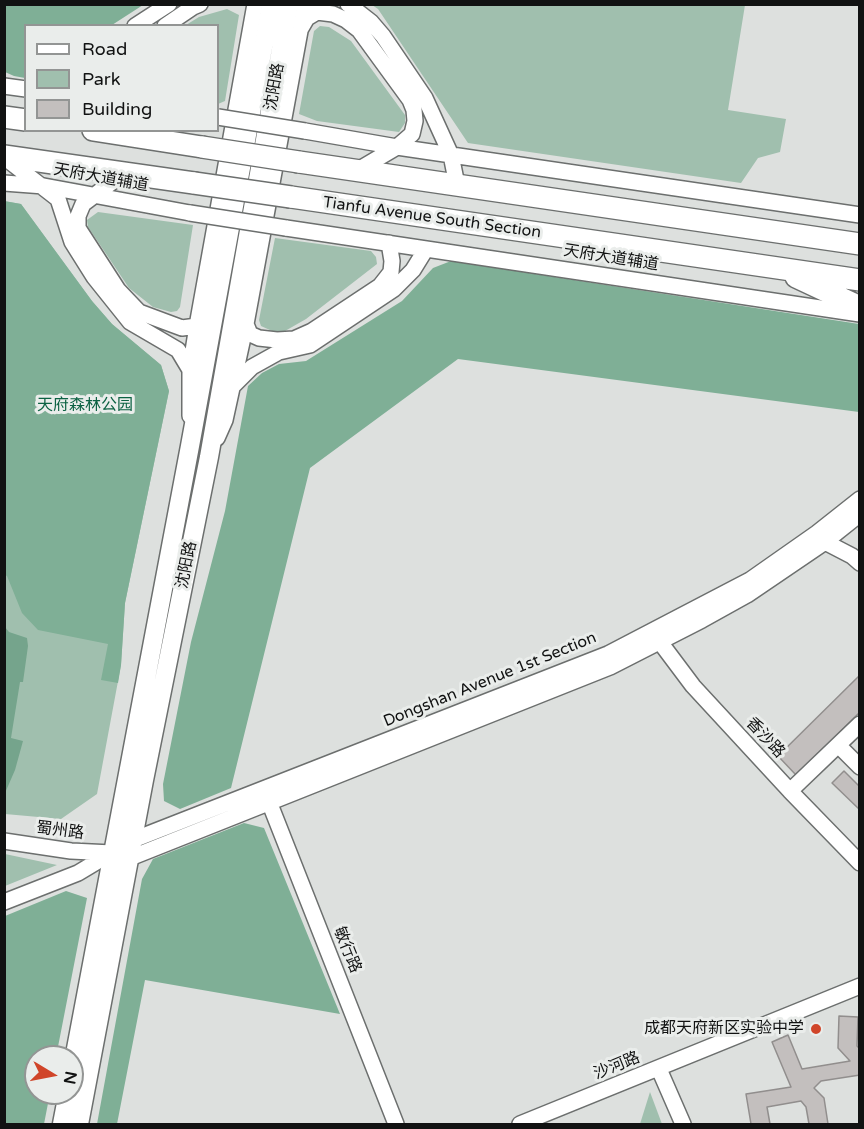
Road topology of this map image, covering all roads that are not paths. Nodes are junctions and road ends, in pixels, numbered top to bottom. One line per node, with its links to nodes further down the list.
1 (170, 4): 7 (street)
2 (200, 4): 8 (street)
3 (289, 4): 38 (main road, 沈阳路)
4 (305, 4): 9 (street)
5 (348, 4): 17 (street)
6 (257, 6): 34 (street); 37 (main road, 沈阳路)
7 (138, 24)
8 (168, 24)
9 (300, 30): 16 (street); 33 (street)
10 (4, 86): 11 (street)
11 (24, 89)
12 (4, 117): 14 (highway)
13 (219, 117): 16 (street, bridge)
14 (24, 120)
15 (106, 132): 19 (highway, bridge)
16 (396, 147): 17 (street); 19 (street)
17 (451, 155): 22 (street); 25 (street)
18 (4, 157): 20 (highway, Tianfu Avenue South Section); 23 (street)
19 (358, 170): 22 (highway)
20 (124, 173): 24 (street); 29 (highway, Tianfu Avenue South Section, bridge)
21 (4, 183): 23 (street, 天府大道辅道)
22 (456, 185): 27 (highway)
23 (44, 186): 24 (street, 天府大道辅道); 35 (street)
24 (94, 195): 26 (street, 天府大道辅道, bridge); 34 (street)
25 (860, 215)
26 (389, 243): 28 (street, 天府大道辅道); 33 (street)
27 (860, 244)
28 (426, 249): 32 (street, 天府大道辅道); 36 (street)
29 (777, 268): 30 (highway, Tianfu Avenue South Section); 31 (highway)
30 (860, 280)
31 (860, 307)
32 (860, 314)
33 (246, 324): 36 (street)
34 (197, 326): 35 (street)
35 (190, 370): 37 (street)
36 (233, 386): 38 (street)
37 (190, 446): 50 (main road, 沈阳路)
38 (209, 457): 50 (main road, 沈阳路)
39 (860, 499): 43 (street, Dongshan Avenue 1st Section)
40 (860, 514): 41 (street, Dongshan Avenue 1st Section)
41 (825, 542): 42 (street); 43 (street, Dongshan Avenue 1st Section)
42 (860, 563)
43 (657, 635): 47 (street, 香沙路); 48 (street, Dongshan Avenue 1st Section)
44 (860, 724): 45 (street)
45 (838, 745): 46 (street); 47 (street)
46 (860, 767)
47 (790, 791): 51 (street, 香沙路)
48 (267, 796): 50 (street, Dongshan Avenue 1st Section); 59 (street, 敏行路)
49 (4, 841): 50 (street, 蜀州路)
50 (125, 851): 52 (street, Dongshan Avenue 1st Section); 54 (main road, 沈阳路); 58 (main road, 沈阳路)
51 (859, 861)
52 (4, 902)
53 (860, 986): 55 (street, 沙河路)
54 (78, 1045)
55 (659, 1069): 60 (street, 沙河路); 61 (street)
56 (66, 1105): 57 (main road)
57 (62, 1125)
58 (79, 1125)
59 (396, 1125)
60 (520, 1125)
61 (683, 1125)

